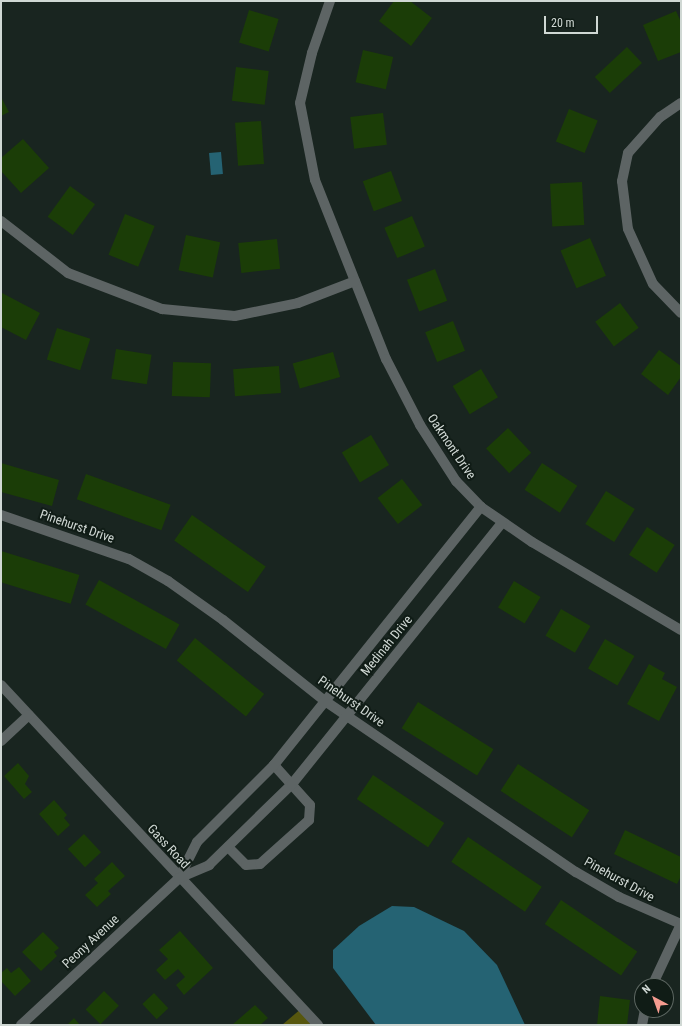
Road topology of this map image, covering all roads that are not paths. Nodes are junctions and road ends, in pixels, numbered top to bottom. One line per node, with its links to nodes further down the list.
1 (330, 1): 4 (street, Oakmont Drive)
2 (681, 103): 5 (street)
3 (1, 221): 4 (street)
4 (355, 281): 6 (street, Oakmont Drive)
5 (681, 313)
6 (481, 507): 8 (street, Oakmont Drive); 11 (street, Medinah Drive)
7 (1, 515): 11 (street, Pinehurst Drive)
8 (502, 523): 9 (street, Oakmont Drive); 13 (street, Medinah Drive)
9 (681, 630)
10 (1, 685): 12 (street, Gass Road)
11 (325, 701): 13 (street, Pinehurst Drive); 15 (street, Medinah Drive)
12 (29, 715): 14 (street); 18 (street, Gass Road)
13 (347, 716): 16 (street, Medinah Drive); 19 (street, Pinehurst Drive)
14 (1, 741)
15 (274, 765): 16 (street); 18 (street, Medinah Drive)
16 (292, 784): 17 (street, Medinah Drive); 17 (street)
17 (228, 847): 18 (street, Medinah Drive)
18 (179, 878): 21 (street, Peony Avenue); 22 (street, Gass Road)
19 (681, 924): 20 (street)
20 (656, 978)
21 (21, 1025)
22 (318, 1025)

